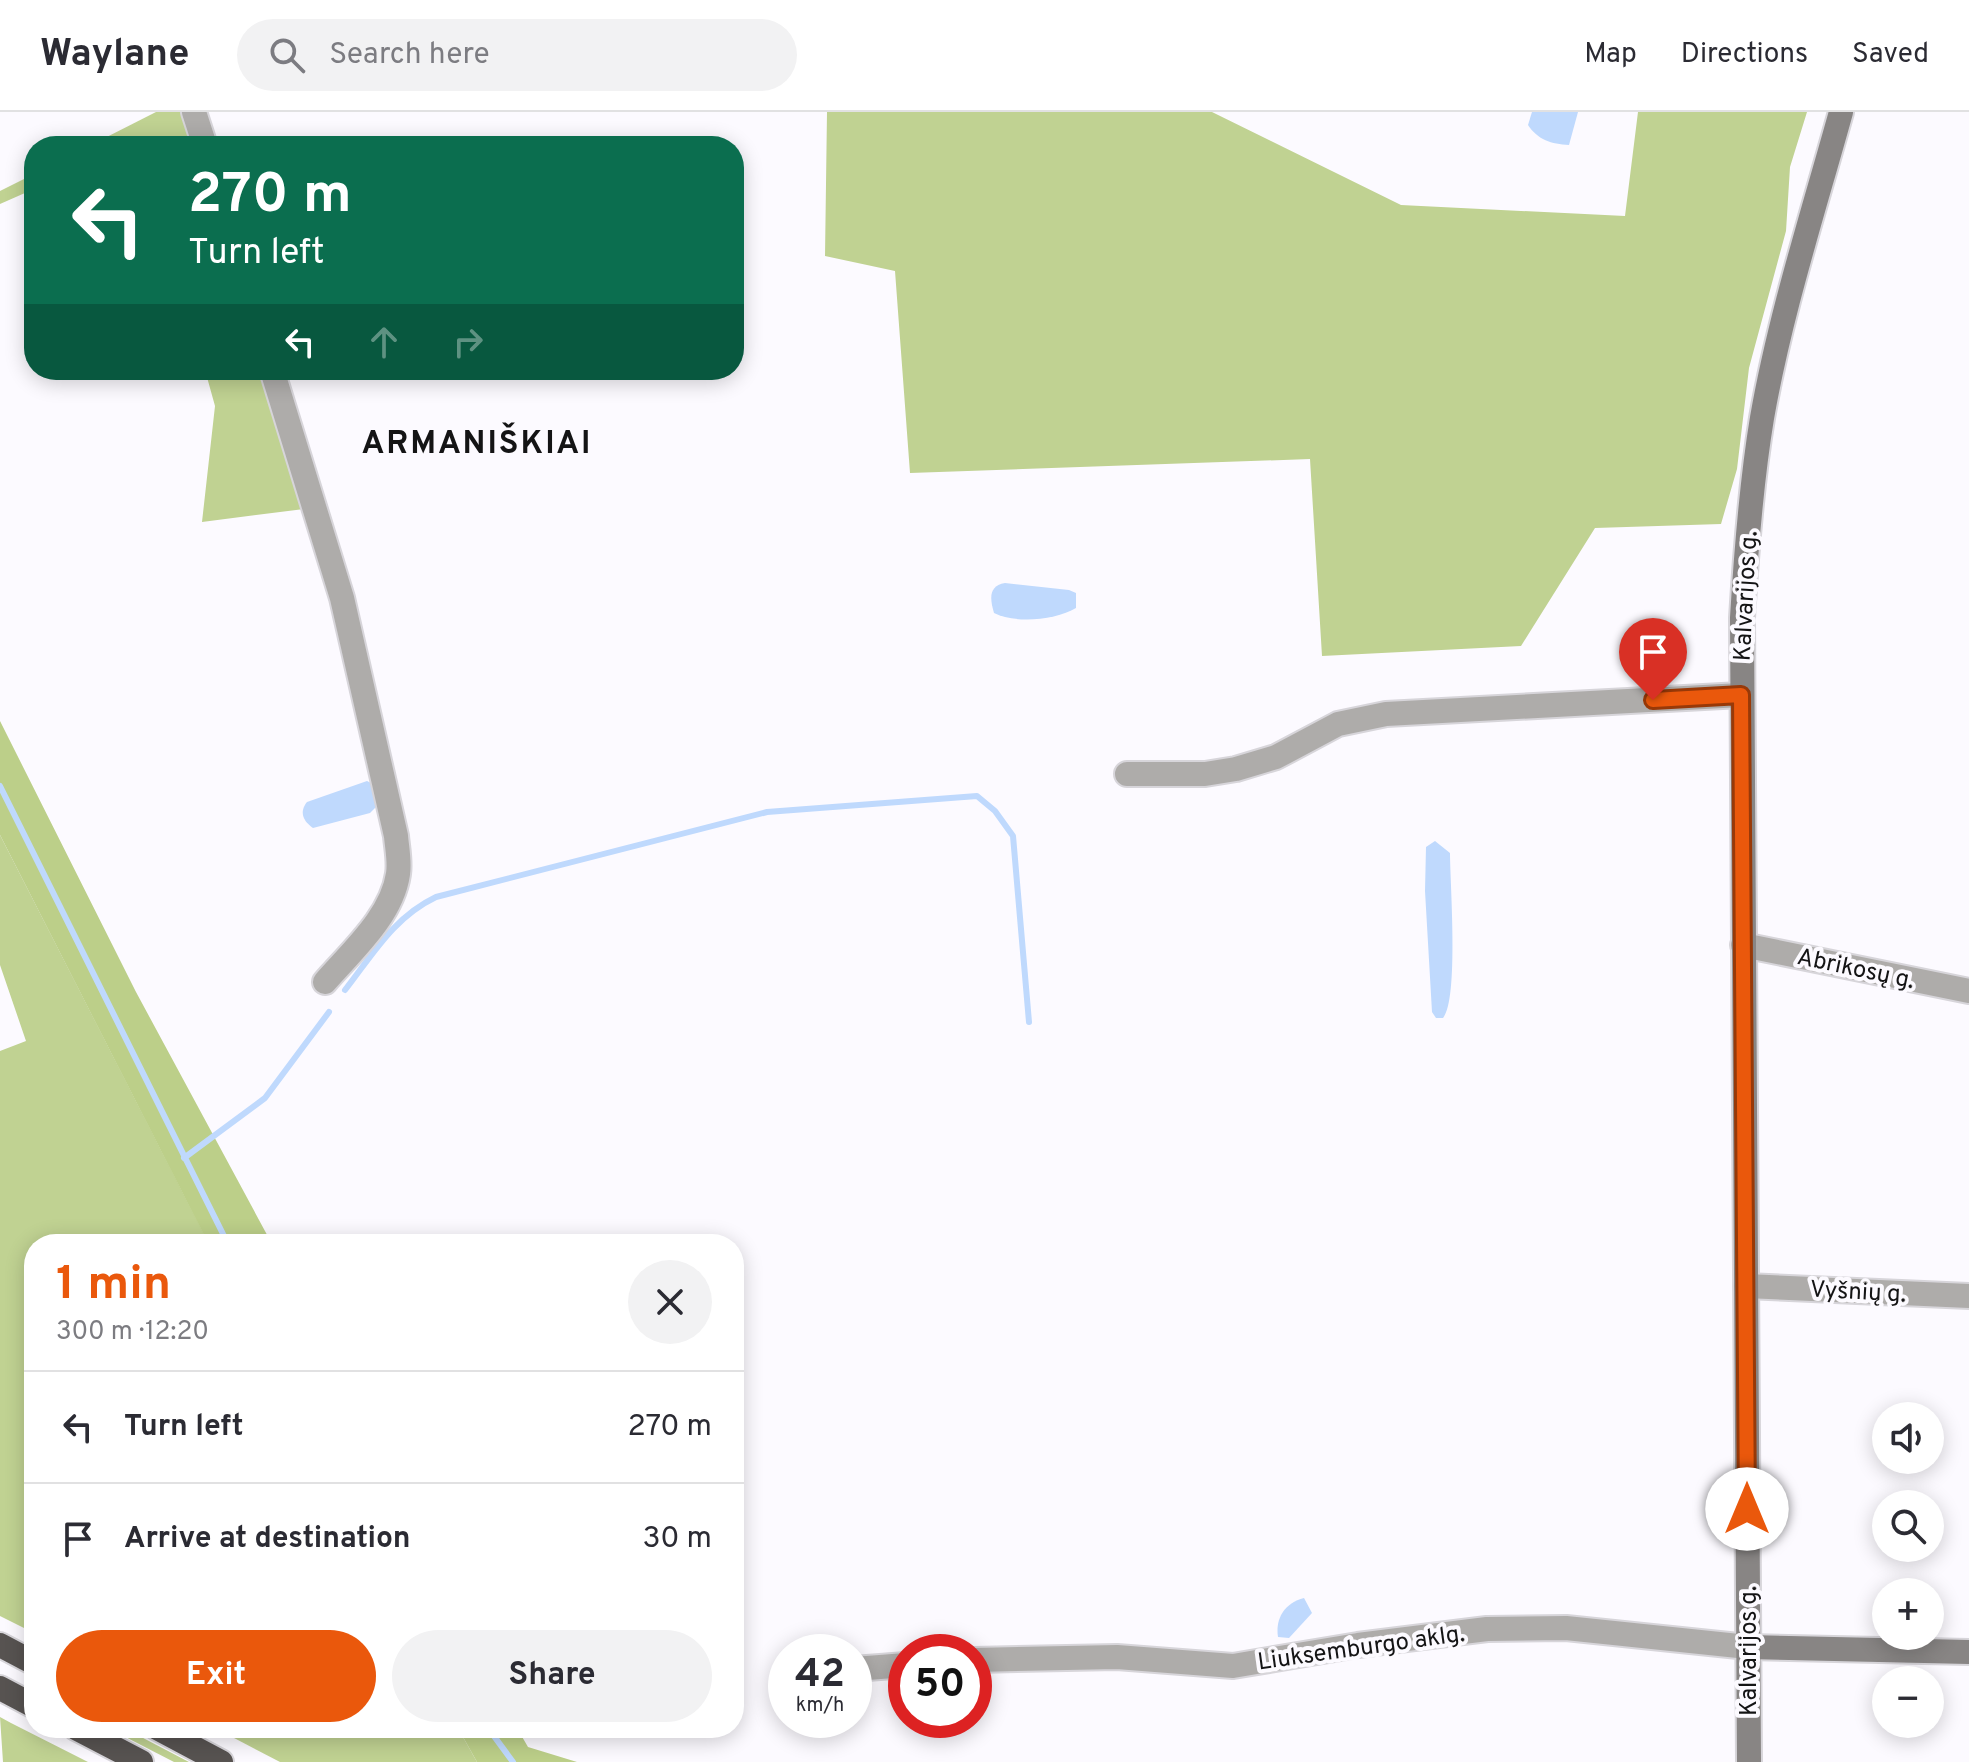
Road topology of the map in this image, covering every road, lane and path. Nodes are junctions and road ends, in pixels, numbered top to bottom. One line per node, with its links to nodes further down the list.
1 (194, 112): 3 (street)
2 (1841, 112): 5 (main road, Kalvarijos g.)
3 (202, 136)
4 (275, 380): 8 (street)
5 (1741, 695): 6 (street); 7 (main road, Kalvarijos g.)
6 (1127, 774)
7 (1743, 945): 9 (street, Abrikosų g.); 10 (main road, Kalvarijos g.)
8 (325, 982)
9 (1969, 991)
10 (1746, 1286): 11 (street, Vyšnių g.); 13 (main road, Kalvarijos g.)
11 (1969, 1296)
12 (0, 1645): 15 (highway)
13 (1748, 1647): 14 (main road); 16 (street, Liuksemburgo aklg.); 23 (main road, Kalvarijos g.)
14 (1969, 1652)
15 (24, 1658)
16 (992, 1660)
17 (0, 1688): 18 (highway)
18 (24, 1701)
19 (95, 1738): 21 (highway)
20 (176, 1738): 22 (highway)
21 (141, 1762)
22 (221, 1762)
23 (1749, 1762)

